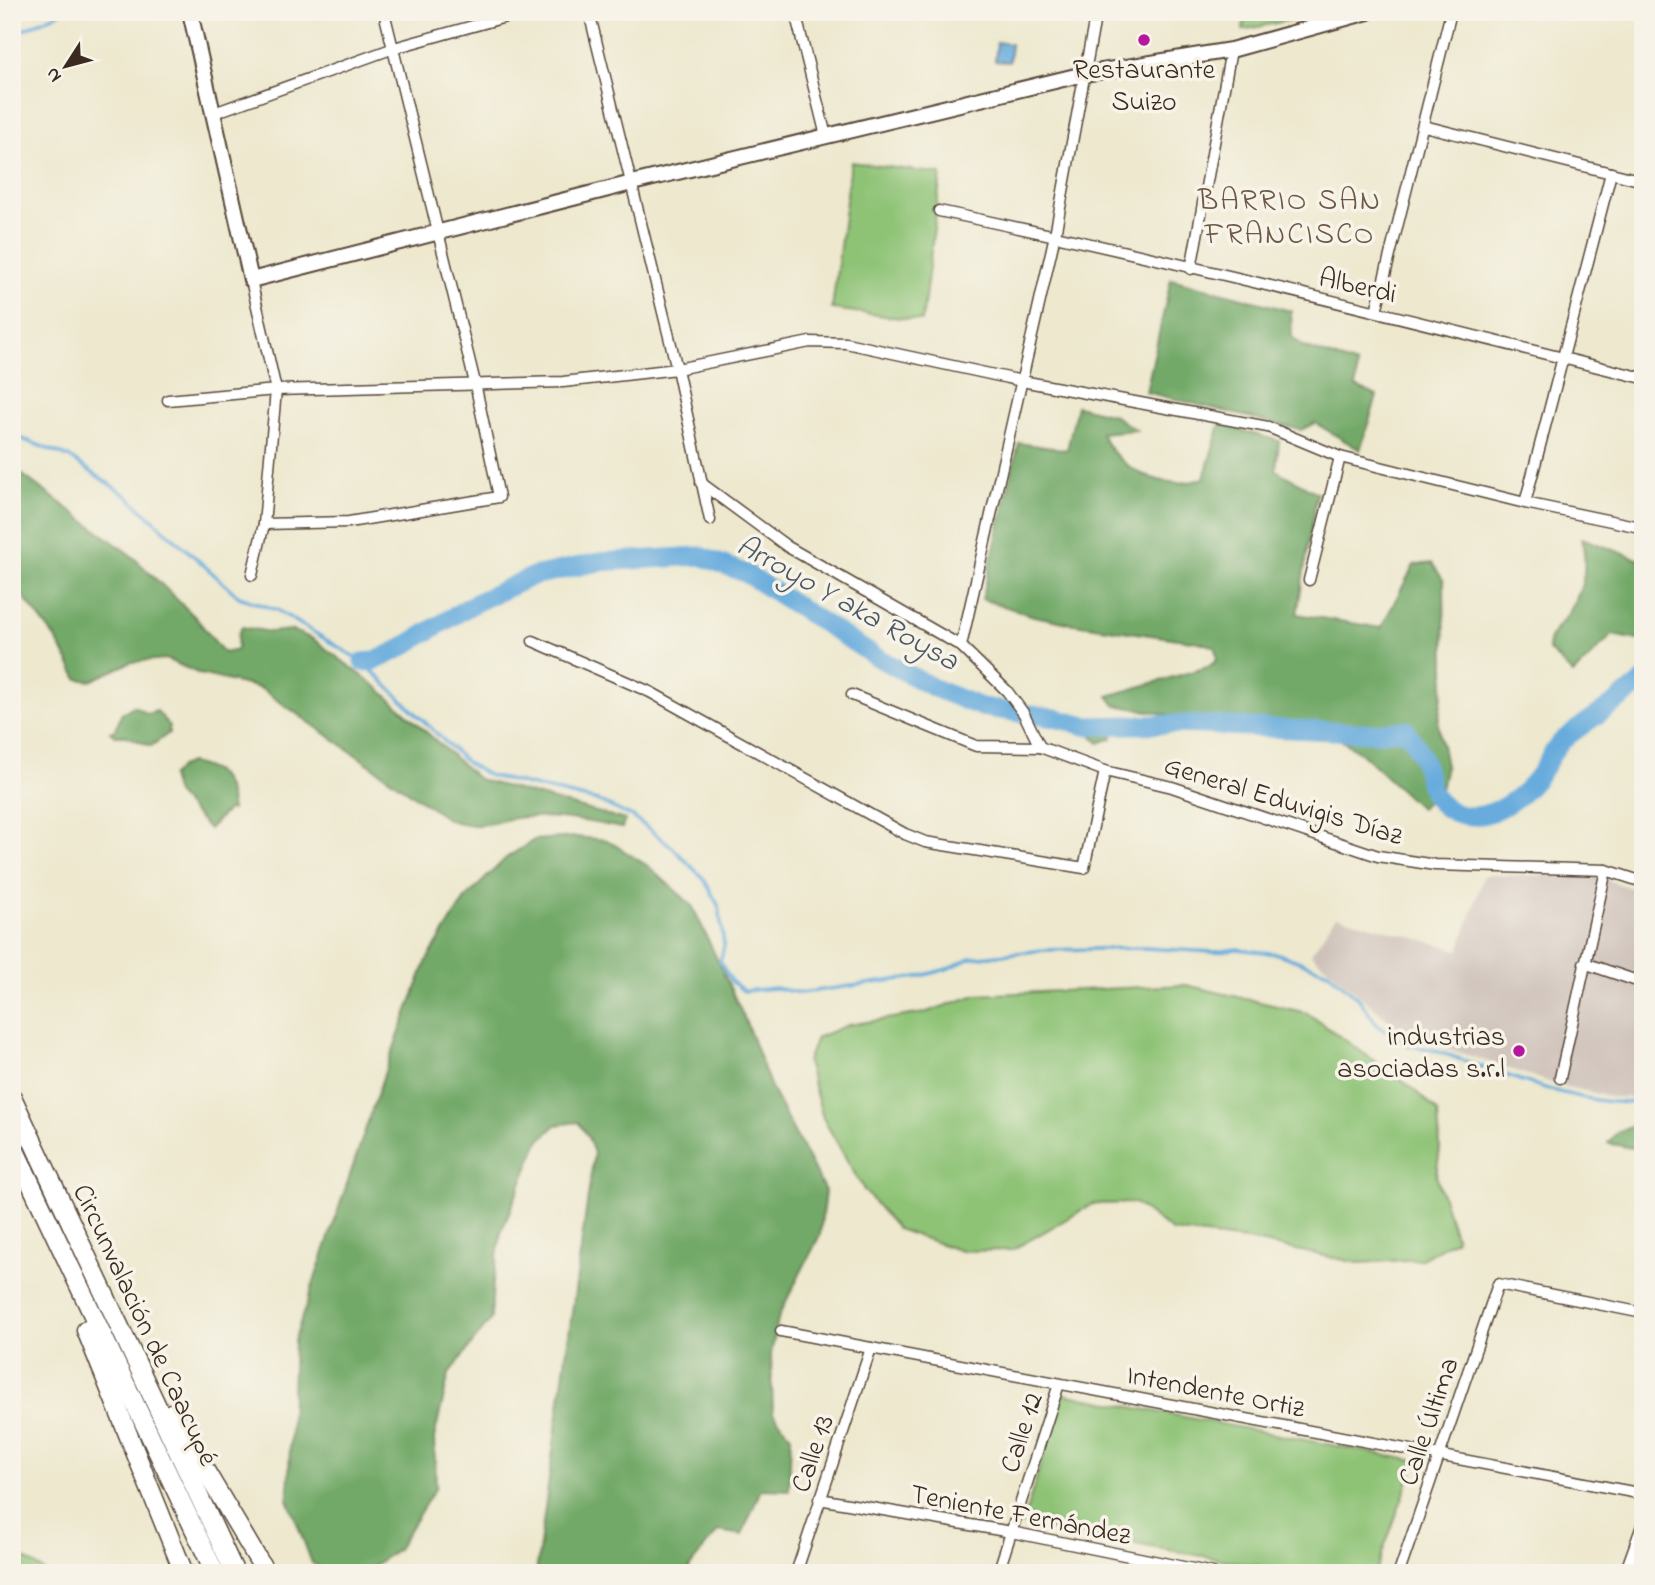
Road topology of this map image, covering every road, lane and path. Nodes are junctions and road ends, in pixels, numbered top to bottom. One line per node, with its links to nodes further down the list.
1 (190, 12): 12 (street)
2 (384, 12): 9 (street)
3 (523, 12): 9 (street)
4 (589, 12): 17 (street)
5 (794, 12): 14 (street)
6 (1096, 12): 11 (street)
7 (1367, 12): 10 (street)
8 (1451, 12): 13 (street)
9 (394, 48): 12 (street); 19 (street)
10 (1231, 50): 11 (street); 21 (street)
11 (1084, 74): 14 (street); 20 (street)
12 (214, 113): 22 (street)
13 (1424, 126): 15 (street); 23 (street)
14 (826, 136): 17 (street)
15 (1611, 173): 16 (street); 24 (street)
16 (1643, 181)
17 (632, 183): 19 (street); 25 (street)
18 (939, 211): 20 (street, Alberdi)
19 (438, 232): 22 (street); 28 (street)
20 (1055, 235): 21 (street, Alberdi); 27 (street)
21 (1191, 269): 23 (street, Alberdi)
22 (251, 280): 29 (street)
23 (1376, 311): 24 (street, Alberdi)
24 (1564, 359): 26 (street, Alberdi); 33 (street)
25 (677, 369): 27 (street); 28 (street); 32 (street)
26 (1643, 378)
27 (1022, 381): 31 (street); 40 (street)
28 (475, 383): 29 (street); 35 (street)
29 (276, 390): 30 (street); 35 (street)
30 (169, 400)
31 (1340, 457): 33 (street); 38 (street)
32 (701, 483): 34 (street); 40 (street)
33 (1525, 503): 36 (street)
34 (710, 520)
35 (264, 524): 37 (street)
36 (1635, 526)
37 (252, 575)
38 (1309, 580)
39 (533, 641): 43 (street)
40 (961, 646): 42 (street)
41 (852, 695): 42 (street, General Eduvigis Díaz)
42 (1040, 747): 43 (street, General Eduvigis Díaz)
43 (1105, 771): 44 (street, General Eduvigis Díaz)
44 (1606, 870): 45 (street, General Eduvigis Díaz); 46 (street)
45 (1643, 882)
46 (1584, 963): 47 (street); 48 (street)
47 (1643, 983)
48 (1559, 1078)
49 (12, 1097): 55 (highway, Circunvalación de Caacupé)
50 (12, 1144): 51 (highway, Circunvalación de Caacupé)
51 (53, 1235): 63 (highway); 64 (highway, Circunvalación de Caacupé)
52 (1643, 1313): 57 (street, Calle Última)
53 (781, 1331): 54 (street, Intendente Ortiz)
54 (871, 1348): 56 (street, Intendente Ortiz); 59 (street, Calle 13)
55 (145, 1381): 65 (highway, Circunvalación de Caacupé); 66 (highway)
56 (1059, 1384): 57 (street, Intendente Ortiz); 61 (street, Calle 12)
57 (1439, 1454): 58 (street, Intendente Ortiz); 70 (street, Calle Última)
58 (1643, 1494)
59 (819, 1499): 61 (street, Teniente Fernández); 67 (street, Calle 13)
60 (1643, 1523): 71 (street)
61 (1012, 1532): 62 (street, Teniente Fernández); 68 (street, Calle 12)
62 (1196, 1571): 69 (street, Teniente Fernández)
63 (184, 1573)
64 (215, 1573)
65 (234, 1573)
66 (266, 1573)
67 (796, 1573)
68 (998, 1573)
69 (1213, 1573)
70 (1399, 1573)
71 (1625, 1573)

